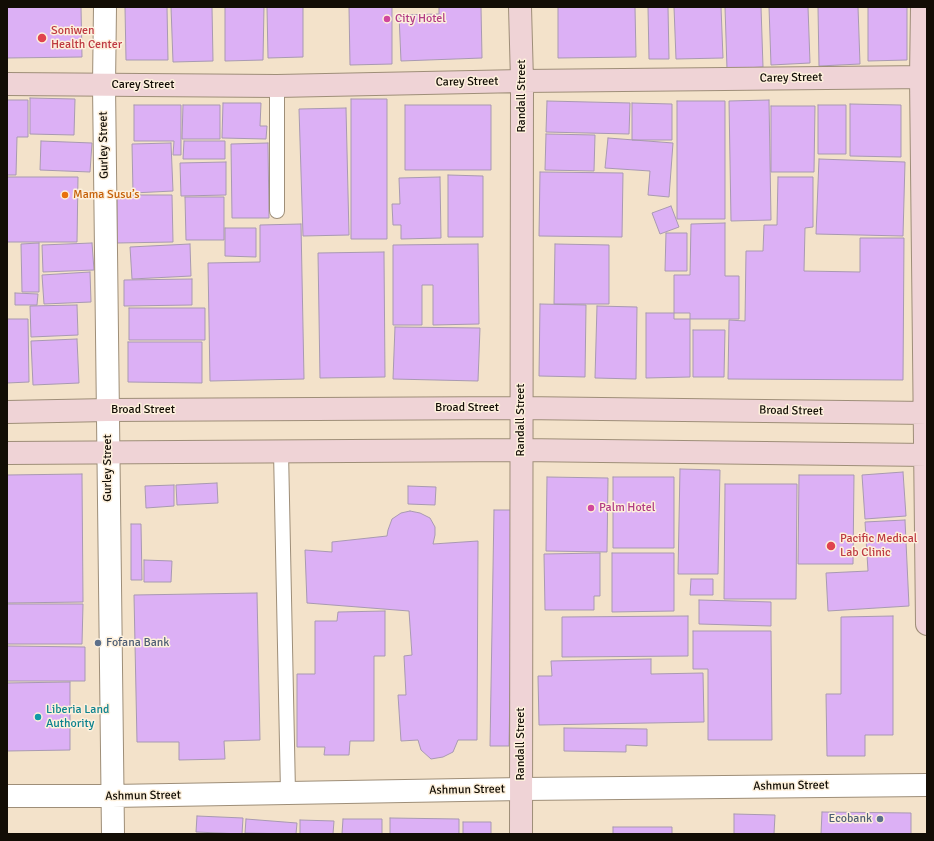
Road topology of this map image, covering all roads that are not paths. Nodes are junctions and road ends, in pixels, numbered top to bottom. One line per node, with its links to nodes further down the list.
1 (105, 7): 7 (street, Gurley Street)
2 (520, 7): 5 (street, Randall Street)
3 (922, 7): 4 (street)
4 (924, 77): 5 (street, Carey Street); 13 (street)
5 (522, 81): 8 (street, Carey Street); 10 (street, Randall Street)
6 (7, 84): 7 (street, Carey Street)
7 (104, 85): 8 (street, Carey Street); 11 (street, Gurley Street)
8 (277, 86): 9 (lane)
9 (277, 211)
10 (521, 408): 11 (street, Broad Street); 13 (street, Broad Street); 15 (street, Randall Street)
11 (108, 410): 12 (street, Broad Street); 16 (street, Gurley Street)
12 (7, 412)
13 (926, 413): 18 (street)
14 (281, 450): 15 (street); 16 (street); 22 (lane)
15 (521, 450): 18 (street); 21 (street, Randall Street)
16 (108, 451): 17 (street); 24 (street, Gurley Street)
17 (7, 453)
18 (926, 455): 19 (street)
19 (927, 624)
20 (927, 785): 21 (street, Ashmun Street)
21 (522, 789): 22 (street, Ashmun Street); 26 (street, Randall Street)
22 (288, 793): 24 (street, Ashmun Street)
23 (7, 796): 24 (street, Ashmun Street)
24 (112, 796): 25 (street, Gurley Street)
25 (113, 834)
26 (521, 834)

